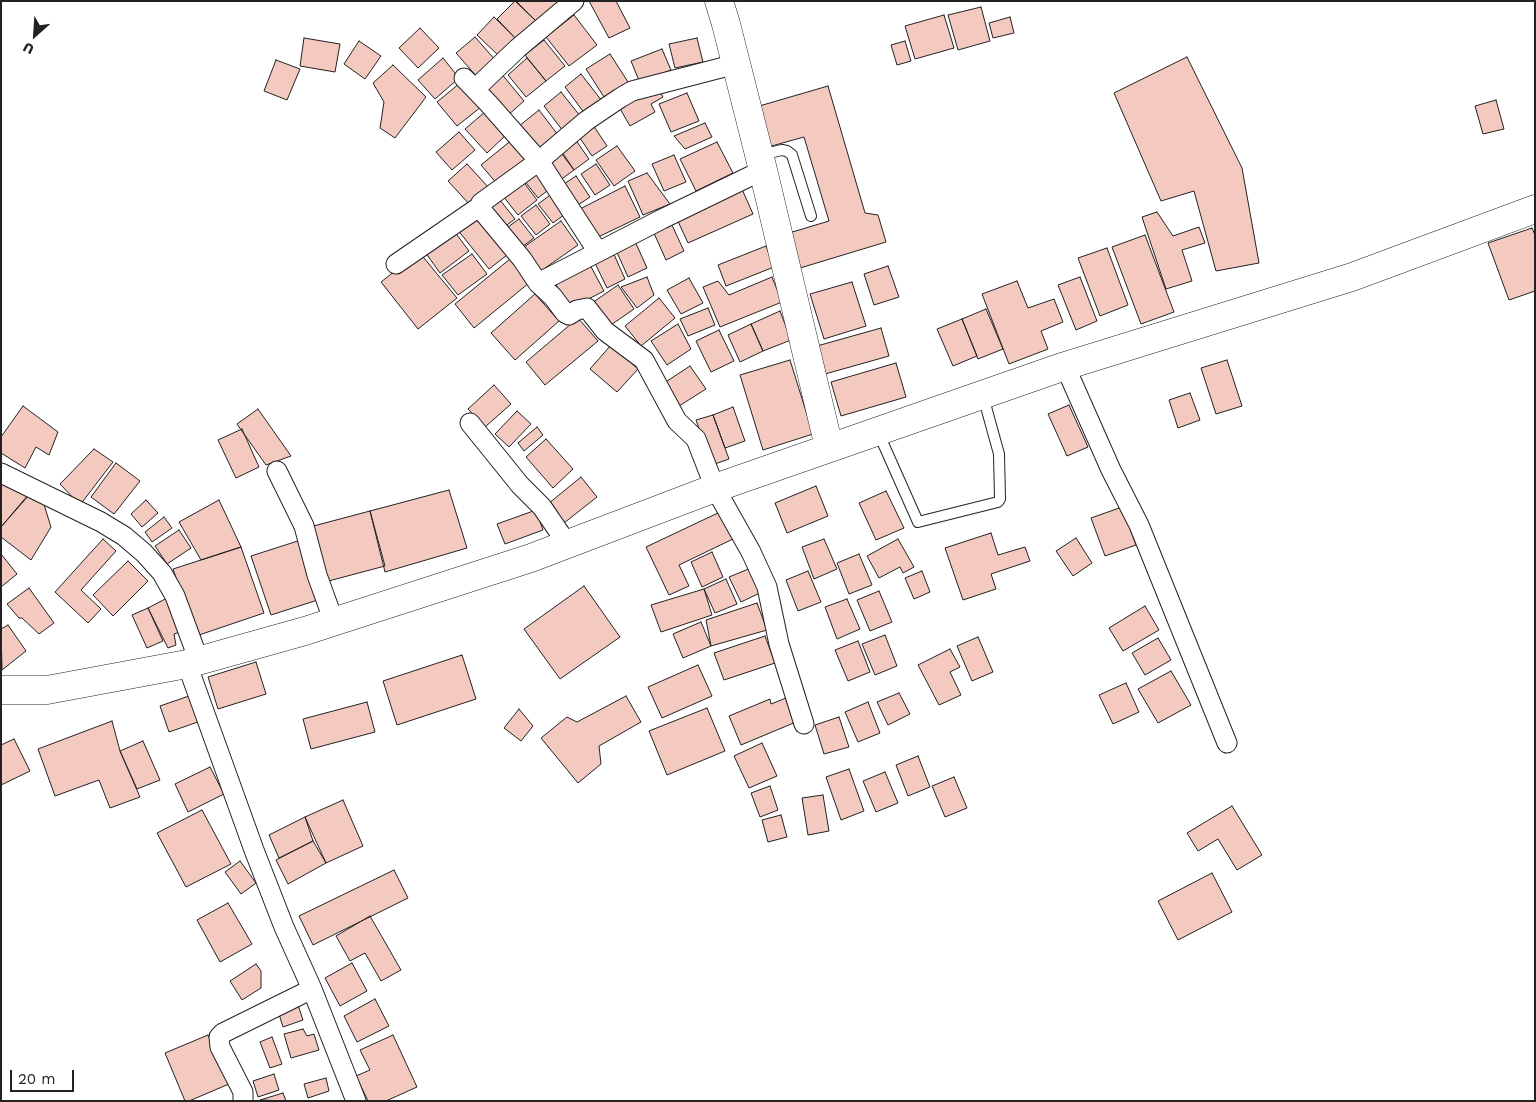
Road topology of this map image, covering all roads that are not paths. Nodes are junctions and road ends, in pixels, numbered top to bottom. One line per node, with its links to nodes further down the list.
1 (719, 1): 3 (main road)
2 (572, 2): 4 (street)
3 (736, 64): 4 (street); 5 (main road)
4 (539, 161): 6 (street); 9 (street)
5 (761, 163): 8 (lane); 9 (street); 16 (main road)
6 (479, 208): 10 (street); 11 (street)
7 (1535, 209): 12 (main road)
8 (811, 216)
9 (598, 252): 11 (street)
10 (396, 264)
11 (538, 283): 19 (street)
12 (1065, 366): 13 (main road); 25 (street)
13 (983, 395): 15 (main road); 15 (lane)
14 (470, 423): 20 (street)
15 (878, 432): 16 (main road)
16 (829, 447): 19 (main road)
17 (277, 472): 21 (street)
18 (1, 473): 22 (street)
19 (715, 488): 20 (main road); 24 (street)
20 (568, 545): 21 (main road)
21 (334, 622): 22 (main road)
22 (193, 663): 23 (main road); 26 (street)
23 (1, 690)
24 (804, 724)
25 (1227, 742)
26 (312, 988): 27 (street); 28 (street)
27 (243, 1101)
28 (356, 1101)

